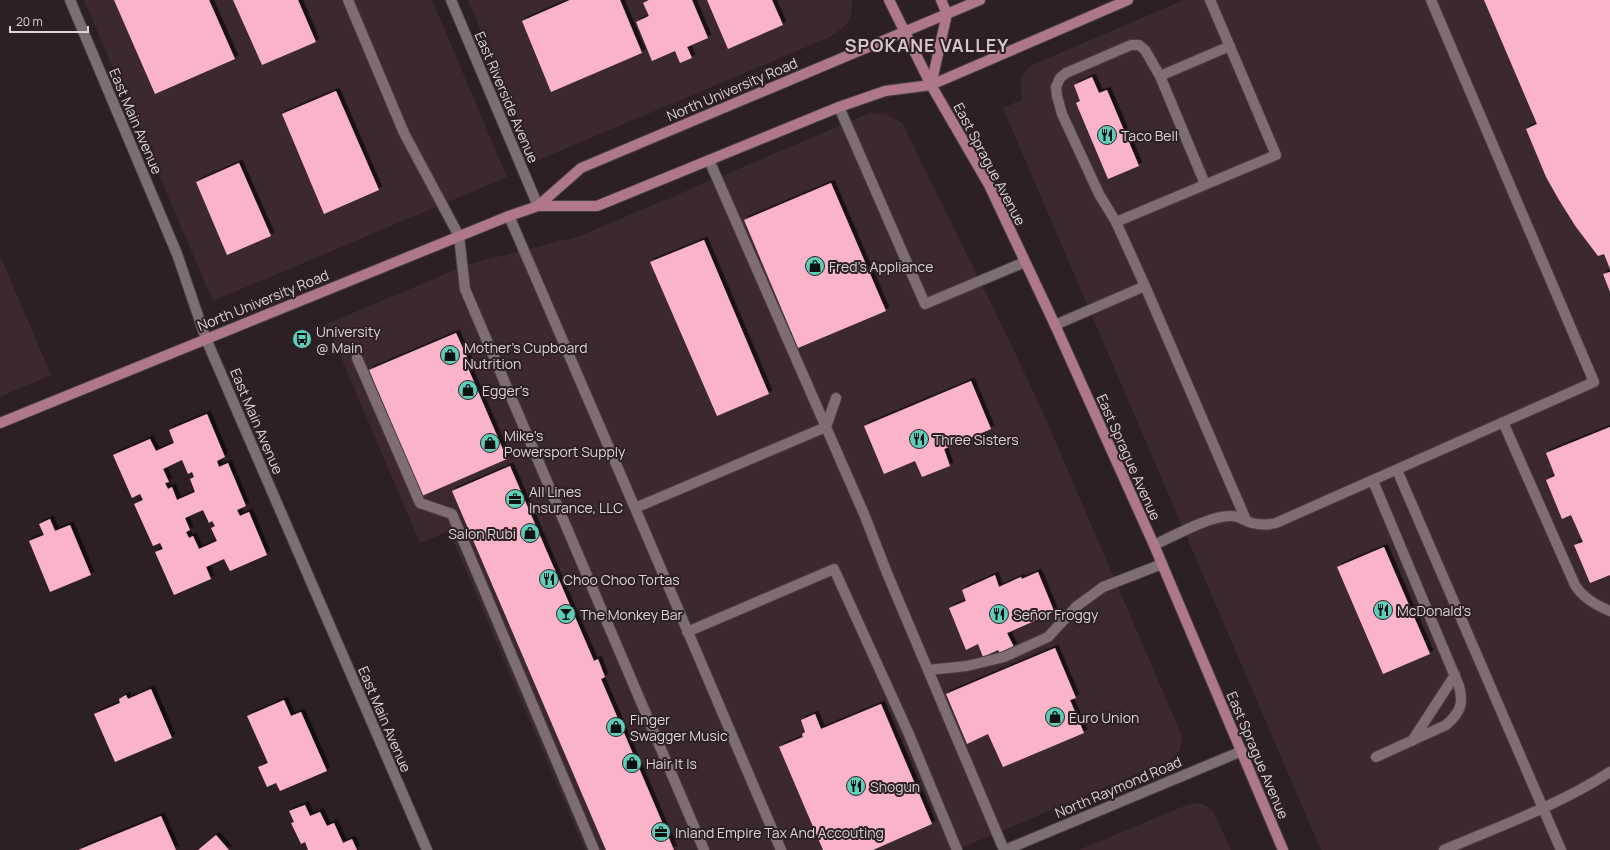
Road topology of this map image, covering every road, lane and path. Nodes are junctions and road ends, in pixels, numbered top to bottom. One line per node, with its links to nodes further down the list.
1 (70, 0): 25 (street, East Main Avenue)
2 (348, 0): 21 (street)
3 (451, 0): 18 (street, East Riverside Avenue)
4 (889, 0): 11 (main road, East Sprague Avenue)
5 (941, 0): 10 (main road)
6 (980, 0): 10 (main road, North University Road)
7 (1128, 0): 14 (main road, North University Road)
8 (1210, 0): 12 (street)
9 (1431, 0): 28 (street)
10 (947, 14): 11 (main road, North University Road); 14 (main road)
11 (904, 32): 14 (main road, East Sprague Avenue); 18 (main road, North University Road)
12 (1230, 46): 13 (street); 17 (street)
13 (1160, 76): 17 (street); 20 (street)
14 (931, 85): 15 (main road, North University Road); 22 (main road, East Sprague Avenue)
15 (840, 107): 16 (main road, North University Road); 22 (street)
16 (709, 160): 18 (main road, North University Road); 30 (street)
17 (1205, 184): 20 (street)
18 (538, 206): 19 (main road, North University Road)
19 (509, 216): 21 (main road, North University Road); 33 (street)
20 (1116, 222): 23 (street)
21 (459, 236): 25 (main road, North University Road); 48 (street)
22 (1025, 262): 24 (main road, East Sprague Avenue)
23 (1145, 286): 24 (street); 34 (street)
24 (1054, 325): 35 (main road, East Sprague Avenue)
25 (206, 339): 29 (main road, North University Road); 46 (street, East Main Avenue)
26 (357, 358): 47 (street)
27 (836, 398): 30 (street)
28 (1503, 422): 31 (street); 37 (street)
29 (0, 424)
30 (826, 427): 33 (street); 39 (street)
31 (1396, 470): 32 (street); 45 (street)
32 (1374, 481): 34 (street); 40 (street)
33 (634, 508): 38 (street)
34 (1246, 520): 35 (street)
35 (1154, 545): 36 (main road, East Sprague Avenue)
36 (1162, 564): 39 (street); 42 (main road, East Sprague Avenue)
37 (1610, 612)
38 (688, 632): 49 (street); 50 (street)
39 (928, 670): 51 (street)
40 (1455, 675): 41 (street); 41 (street)
41 (1412, 741): 43 (street)
42 (1242, 751): 51 (street, North Raymond Road); 52 (main road, East Sprague Avenue)
43 (1376, 757)
44 (1610, 772): 45 (street)
45 (1543, 807): 53 (street); 54 (street)
46 (427, 850)
47 (594, 850)
48 (704, 850)
49 (781, 850)
50 (957, 850)
51 (1004, 850)
52 (1283, 850)
53 (1444, 850)
54 (1561, 850)

